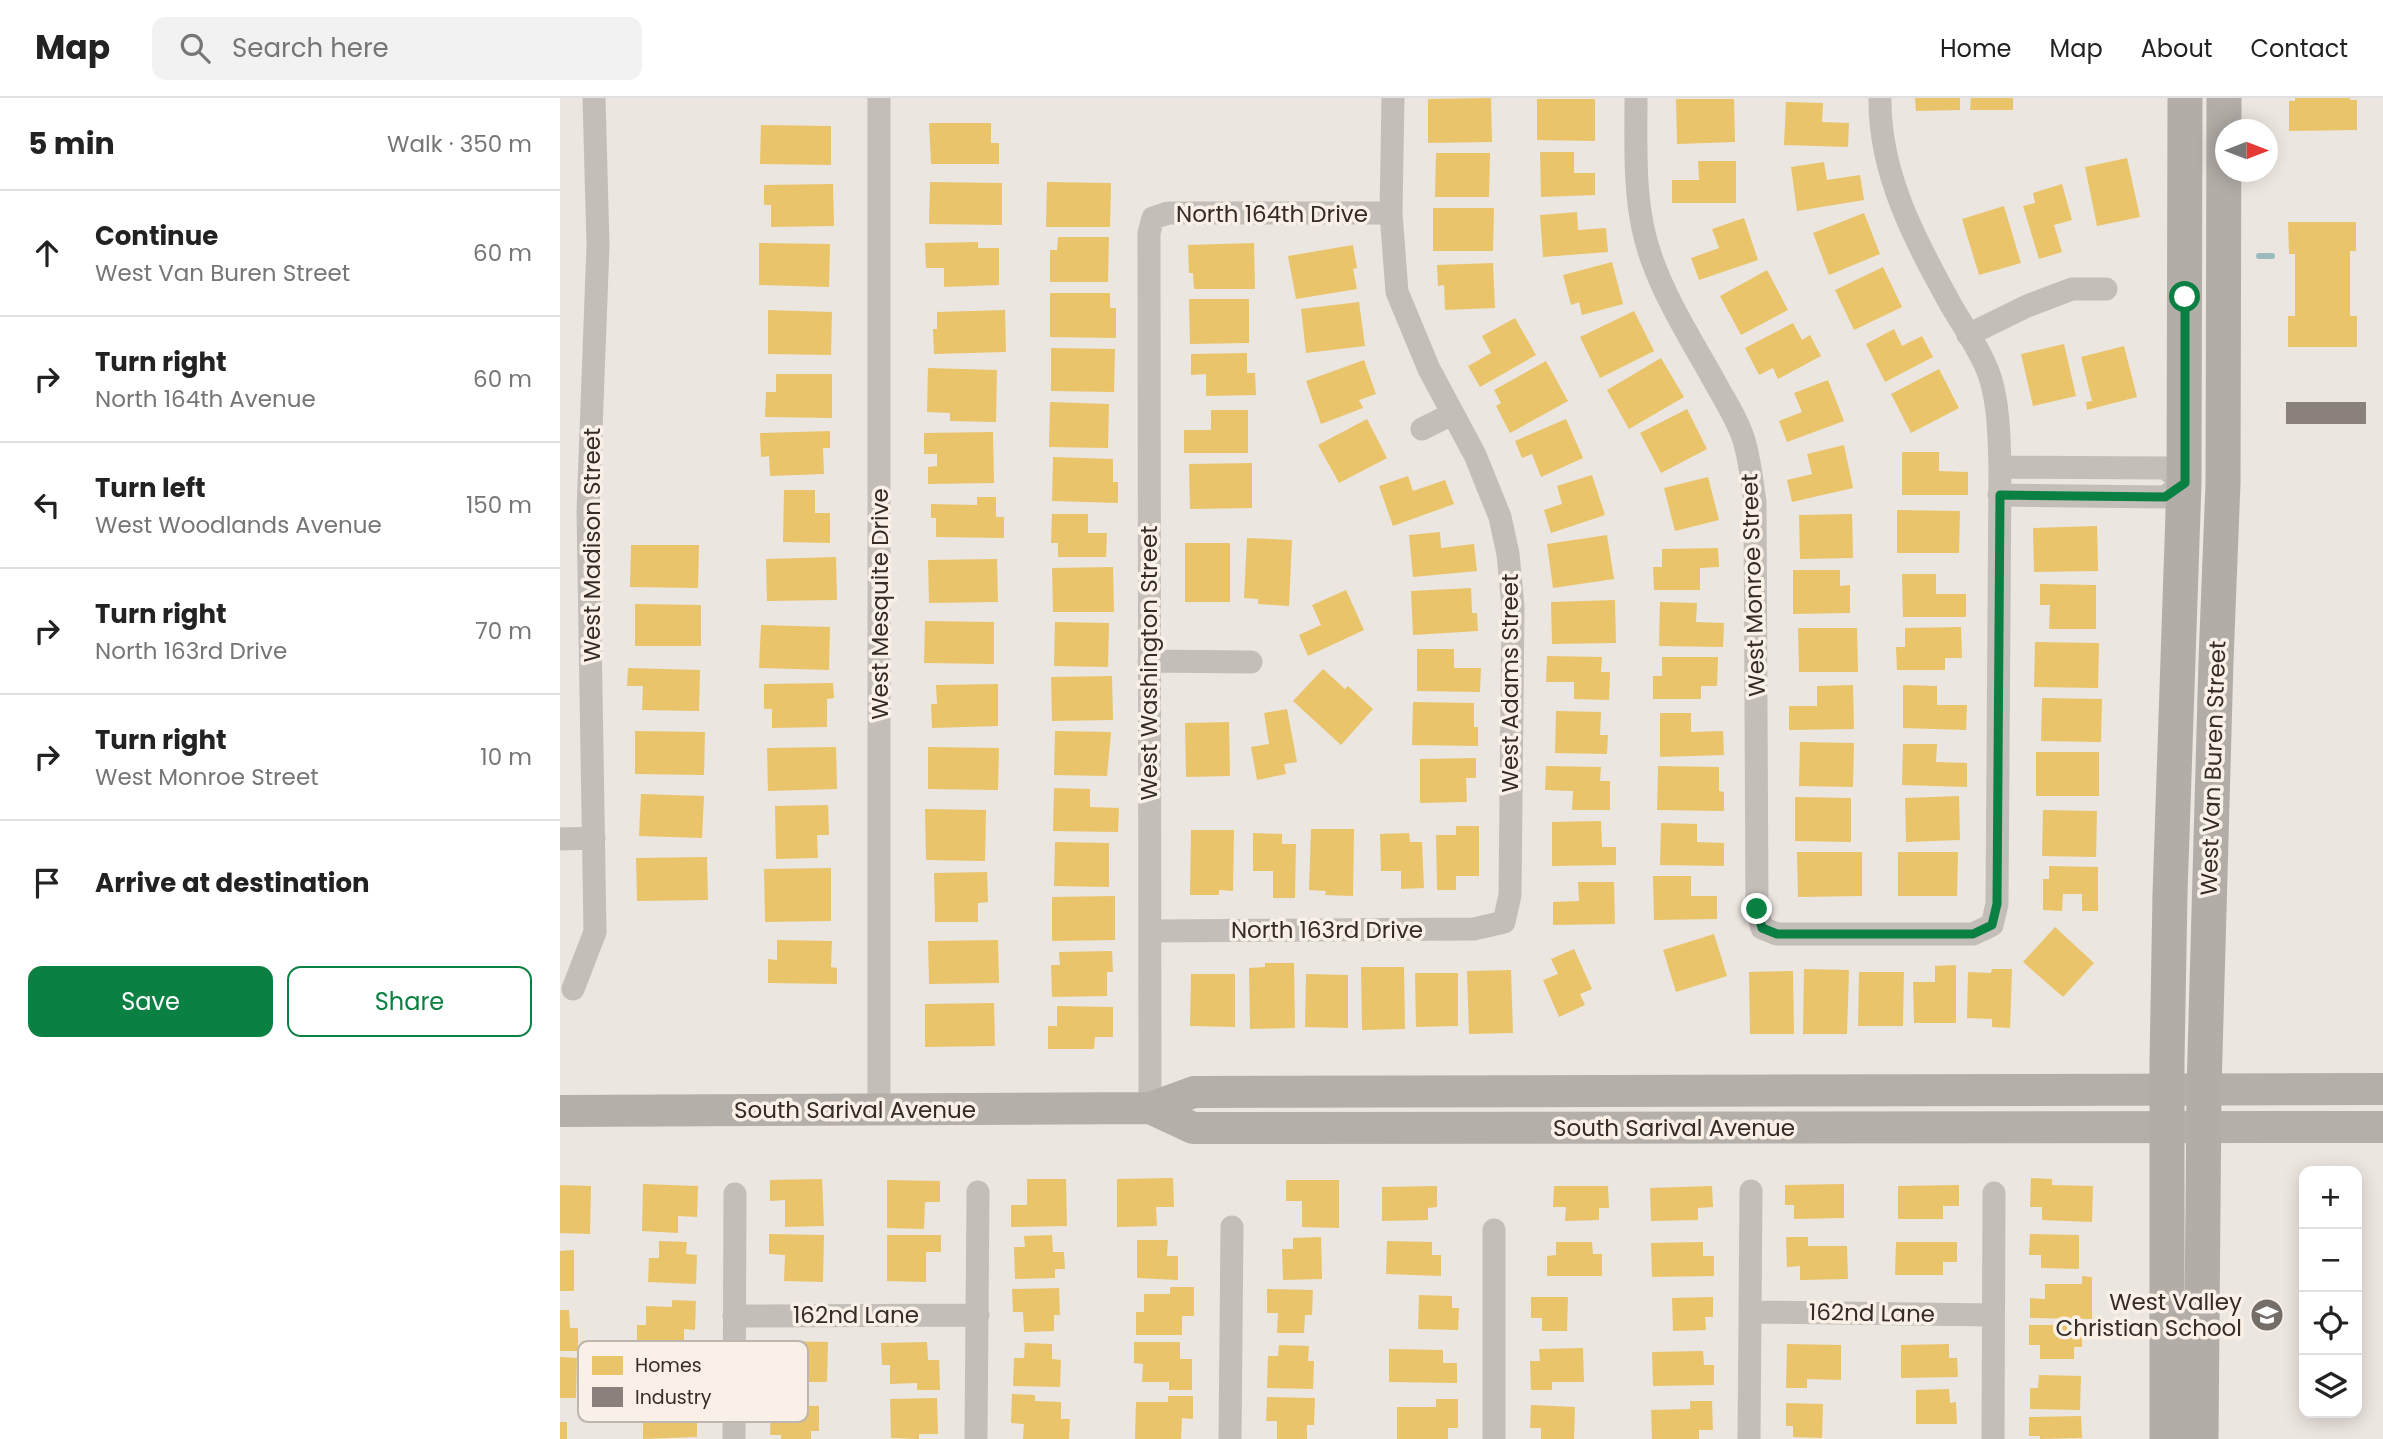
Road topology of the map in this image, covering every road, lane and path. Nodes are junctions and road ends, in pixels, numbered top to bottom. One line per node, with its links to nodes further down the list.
1 (594, 98): 20 (street, West Madison Street)
2 (879, 98): 29 (street, West Mesquite Drive)
3 (1393, 98): 8 (street, West Adams Street)
4 (1636, 98): 17 (street, West Monroe Street)
5 (1880, 98): 11 (street)
6 (2185, 98): 15 (main road, West Van Buren Street)
7 (2224, 98): 16 (main road, West Van Buren Street)
8 (1391, 213): 9 (street, North 164th Drive); 12 (street, West Adams Street)
9 (1153, 218): 18 (street, West Washington Street)
10 (2106, 289): 11 (street)
11 (1968, 335): 14 (street)
12 (1452, 414): 13 (street); 22 (street, West Adams Street)
13 (1422, 429)
14 (2000, 467): 15 (street); 17 (street)
15 (2185, 483): 16 (main road); 17 (street); 25 (main road, West Van Buren Street)
16 (2223, 483): 26 (main road, West Van Buren Street)
17 (2000, 495)
18 (1149, 661): 19 (street); 23 (street, West Washington Street)
19 (1251, 662)
20 (594, 838): 21 (street); 24 (street, West Madison Street)
21 (560, 839)
22 (1504, 922): 23 (street, North 163rd Drive)
23 (1150, 931): 28 (street, West Washington Street)
24 (573, 989)
25 (2167, 1090): 26 (main road, South Sarival Avenue); 28 (main road, South Sarival Avenue); 31 (main road, West Van Buren Street)
26 (2204, 1090): 27 (main road, South Sarival Avenue); 32 (main road, West Van Buren Street)
27 (2383, 1090)
28 (1150, 1108): 29 (main road, South Sarival Avenue); 31 (main road, South Sarival Avenue)
29 (879, 1109): 30 (main road, South Sarival Avenue)
30 (560, 1111)
31 (2167, 1126): 32 (main road, South Sarival Avenue); 50 (main road, West Van Buren Street)
32 (2203, 1126): 33 (main road, South Sarival Avenue); 51 (main road, West Van Buren Street)
33 (2383, 1127)
34 (1751, 1191): 40 (street)
35 (978, 1192): 41 (street)
36 (1994, 1193): 42 (street)
37 (735, 1194): 43 (street)
38 (1232, 1227): 46 (street)
39 (1494, 1230): 47 (street)
40 (1751, 1312): 42 (street, 162nd Lane); 48 (street)
41 (978, 1315): 43 (street, 162nd Lane); 45 (street)
42 (1993, 1315): 49 (street)
43 (734, 1316): 44 (street)
44 (734, 1341)
45 (976, 1439)
46 (1230, 1439)
47 (1494, 1439)
48 (1749, 1439)
49 (1993, 1439)
50 (2167, 1439)
51 (2201, 1439)

